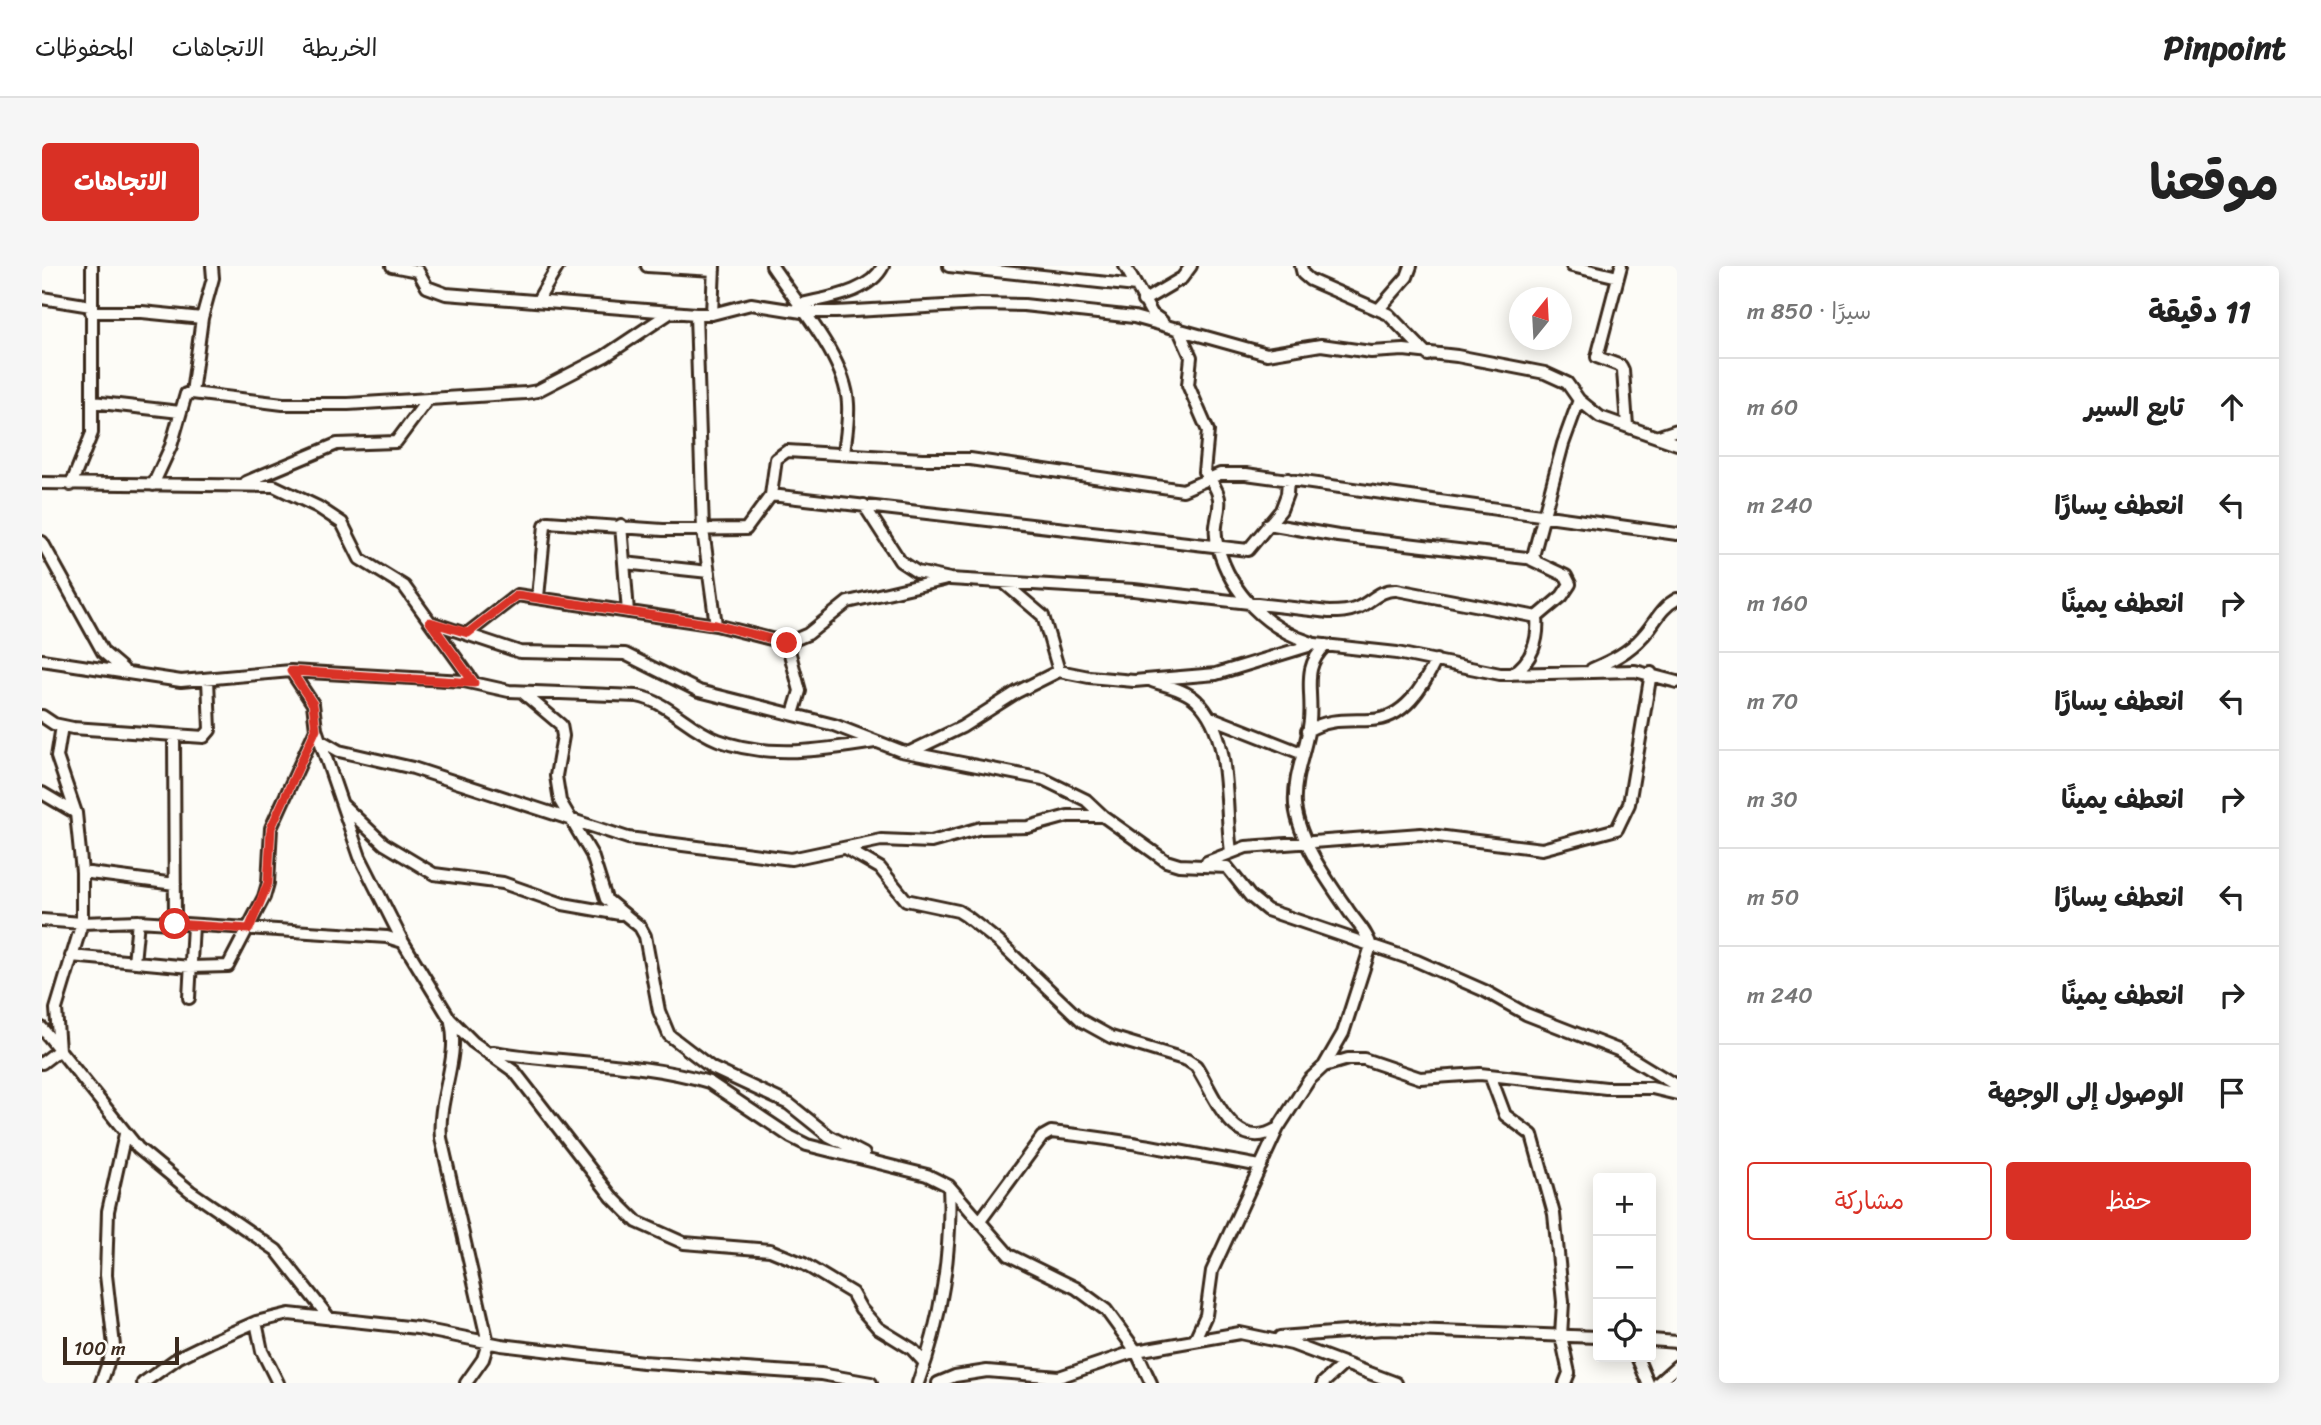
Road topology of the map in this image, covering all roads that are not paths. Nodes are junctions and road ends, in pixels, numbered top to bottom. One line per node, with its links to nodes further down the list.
1 (92, 266): 20 (street)
2 (212, 266): 26 (street)
3 (392, 266): 18 (street)
4 (558, 266): 18 (street)
5 (647, 266): 14 (street)
6 (772, 266): 21 (street)
7 (883, 266): 21 (street)
8 (949, 266): 16 (street)
9 (1125, 266): 16 (street)
10 (1191, 266): 19 (street)
11 (1301, 266): 22 (street)
12 (1411, 266): 22 (street)
13 (1572, 266): 15 (street)
14 (714, 268): 25 (street)
15 (1619, 272): 34 (street)
16 (1136, 286): 19 (street)
17 (42, 298): 20 (street)
18 (538, 300): 23 (street)
19 (1143, 301): 27 (street)
20 (91, 309): 26 (street); 32 (street)
21 (800, 309): 25 (street); 27 (street); 38 (street)
22 (1379, 309): 28 (street)
23 (671, 312): 24 (street); 30 (street)
24 (696, 314): 25 (street); 50 (street)
25 (712, 314)
26 (202, 318): 29 (street)
27 (1178, 328): 28 (street); 39 (street)
28 (1428, 355): 31 (street)
29 (192, 393): 30 (street); 33 (street)
30 (428, 399): 42 (street)
31 (1579, 401): 34 (street); 47 (street)
32 (92, 402): 33 (street); 43 (street)
33 (180, 412): 44 (street)
34 (1627, 426): 36 (street)
35 (1677, 430): 36 (street)
36 (1659, 436): 37 (street)
37 (1677, 444)
38 (844, 453): 39 (street); 45 (street)
39 (1211, 478): 40 (street); 53 (street)
40 (1288, 479): 47 (street); 48 (street)
41 (42, 483): 43 (street)
42 (240, 484): 44 (street); 64 (street)
43 (71, 485): 44 (street)
44 (153, 485)
45 (771, 495): 46 (street); 50 (street)
46 (864, 505): 53 (street); 57 (street)
47 (1545, 517): 51 (street); 54 (street)
48 (1268, 524): 53 (street); 54 (street)
49 (621, 525): 50 (street); 55 (street); 59 (street)
50 (703, 530): 56 (street)
51 (1677, 534)
52 (42, 545): 71 (street)
53 (1217, 546): 61 (street)
54 (1535, 559): 63 (street)
55 (624, 563): 56 (street); 62 (street)
56 (709, 572): 65 (street)
57 (950, 579): 58 (street); 67 (street)
58 (1003, 582): 61 (street); 73 (street)
59 (538, 597): 62 (street); 66 (street)
60 (1677, 599): 74 (street)
61 (1245, 602): 63 (street); 68 (street)
62 (628, 611): 65 (street)
63 (1537, 617): 76 (street)
64 (430, 622): 66 (street); 80 (street)
65 (716, 625): 67 (street)
66 (468, 633): 82 (street)
67 (787, 643): 82 (street)
68 (1320, 644): 70 (street); 78 (street); 86 (street)
69 (42, 660): 71 (street)
70 (1436, 660): 76 (street); 86 (street)
71 (125, 670): 77 (street)
72 (291, 671): 77 (street); 80 (street); 88 (street)
73 (1059, 671): 78 (street); 90 (street)
74 (1587, 671): 75 (street); 76 (street)
75 (1651, 673): 79 (street); 97 (street)
76 (1510, 674)
77 (208, 679): 87 (street)
78 (1149, 679): 84 (street)
79 (1677, 682)
80 (474, 683): 81 (street)
81 (522, 692): 89 (street); 96 (street)
82 (793, 714): 89 (street)
83 (42, 716): 85 (street)
84 (1210, 717): 91 (street); 99 (street)
85 (62, 726): 87 (street); 94 (street)
86 (1307, 731): 91 (street)
87 (174, 735): 102 (street)
88 (318, 735): 93 (street); 96 (street); 109 (street)
89 (878, 742): 90 (street)
90 (910, 752): 95 (street)
91 (1301, 753): 97 (street)
92 (42, 793): 94 (street)
93 (341, 803): 103 (street); 110 (street)
94 (76, 813): 101 (street)
95 (1103, 816): 98 (street); 100 (street)
96 (568, 817): 98 (street); 103 (street)
97 (1308, 844): 99 (street); 111 (street)
98 (847, 849): 125 (street)
99 (1231, 852): 100 (street)
100 (1200, 865): 111 (street)
101 (82, 872): 102 (street); 106 (street)
102 (175, 884): 107 (street)
103 (621, 914): 127 (street)
104 (42, 920): 106 (street)
105 (138, 921): 106 (street); 107 (street); 113 (street)
106 (82, 923): 112 (street)
107 (175, 924): 108 (street)
108 (193, 925): 109 (street); 114 (street)
109 (249, 929): 110 (street); 114 (street)
110 (403, 942): 116 (street)
111 (1371, 946): 121 (street); 123 (street)
112 (71, 956): 113 (street); 118 (street)
113 (134, 962): 114 (street)
114 (190, 967): 115 (street)
115 (189, 998)
116 (450, 1019): 119 (street); 139 (street)
117 (42, 1028): 118 (street)
118 (59, 1050): 120 (street); 126 (street)
119 (484, 1051): 127 (street); 141 (street)
120 (42, 1063)
121 (1324, 1066): 122 (street); 125 (street)
122 (1490, 1075): 124 (street); 133 (street)
123 (1677, 1086)
124 (1677, 1094)
125 (1278, 1128): 128 (street)
126 (125, 1134): 131 (street); 146 (street)
127 (879, 1161): 129 (street)
128 (1261, 1166): 130 (street); 136 (street)
129 (949, 1186): 130 (street); 141 (street)
130 (980, 1221): 140 (street)
131 (330, 1319): 132 (street); 139 (street)
132 (256, 1322): 147 (street); 148 (street)
133 (1562, 1336): 134 (street); 135 (street); 155 (street)
134 (1593, 1337)
135 (1270, 1338): 136 (street); 143 (street)
136 (1195, 1339): 140 (street)
137 (1656, 1340): 138 (street)
138 (1677, 1342)
139 (488, 1343): 149 (street); 150 (street)
140 (1136, 1351): 152 (street); 153 (street)
141 (924, 1362): 151 (street)
142 (1639, 1362): 156 (street)
143 (1344, 1364): 145 (street); 154 (street)
144 (1677, 1366): 157 (street)
145 (1394, 1382)
146 (102, 1383)
147 (143, 1383)
148 (278, 1383)
149 (466, 1383)
150 (871, 1383)
151 (918, 1383)
152 (938, 1383)
153 (1152, 1383)
154 (1323, 1383)
155 (1564, 1383)
156 (1648, 1383)
157 (1658, 1383)

